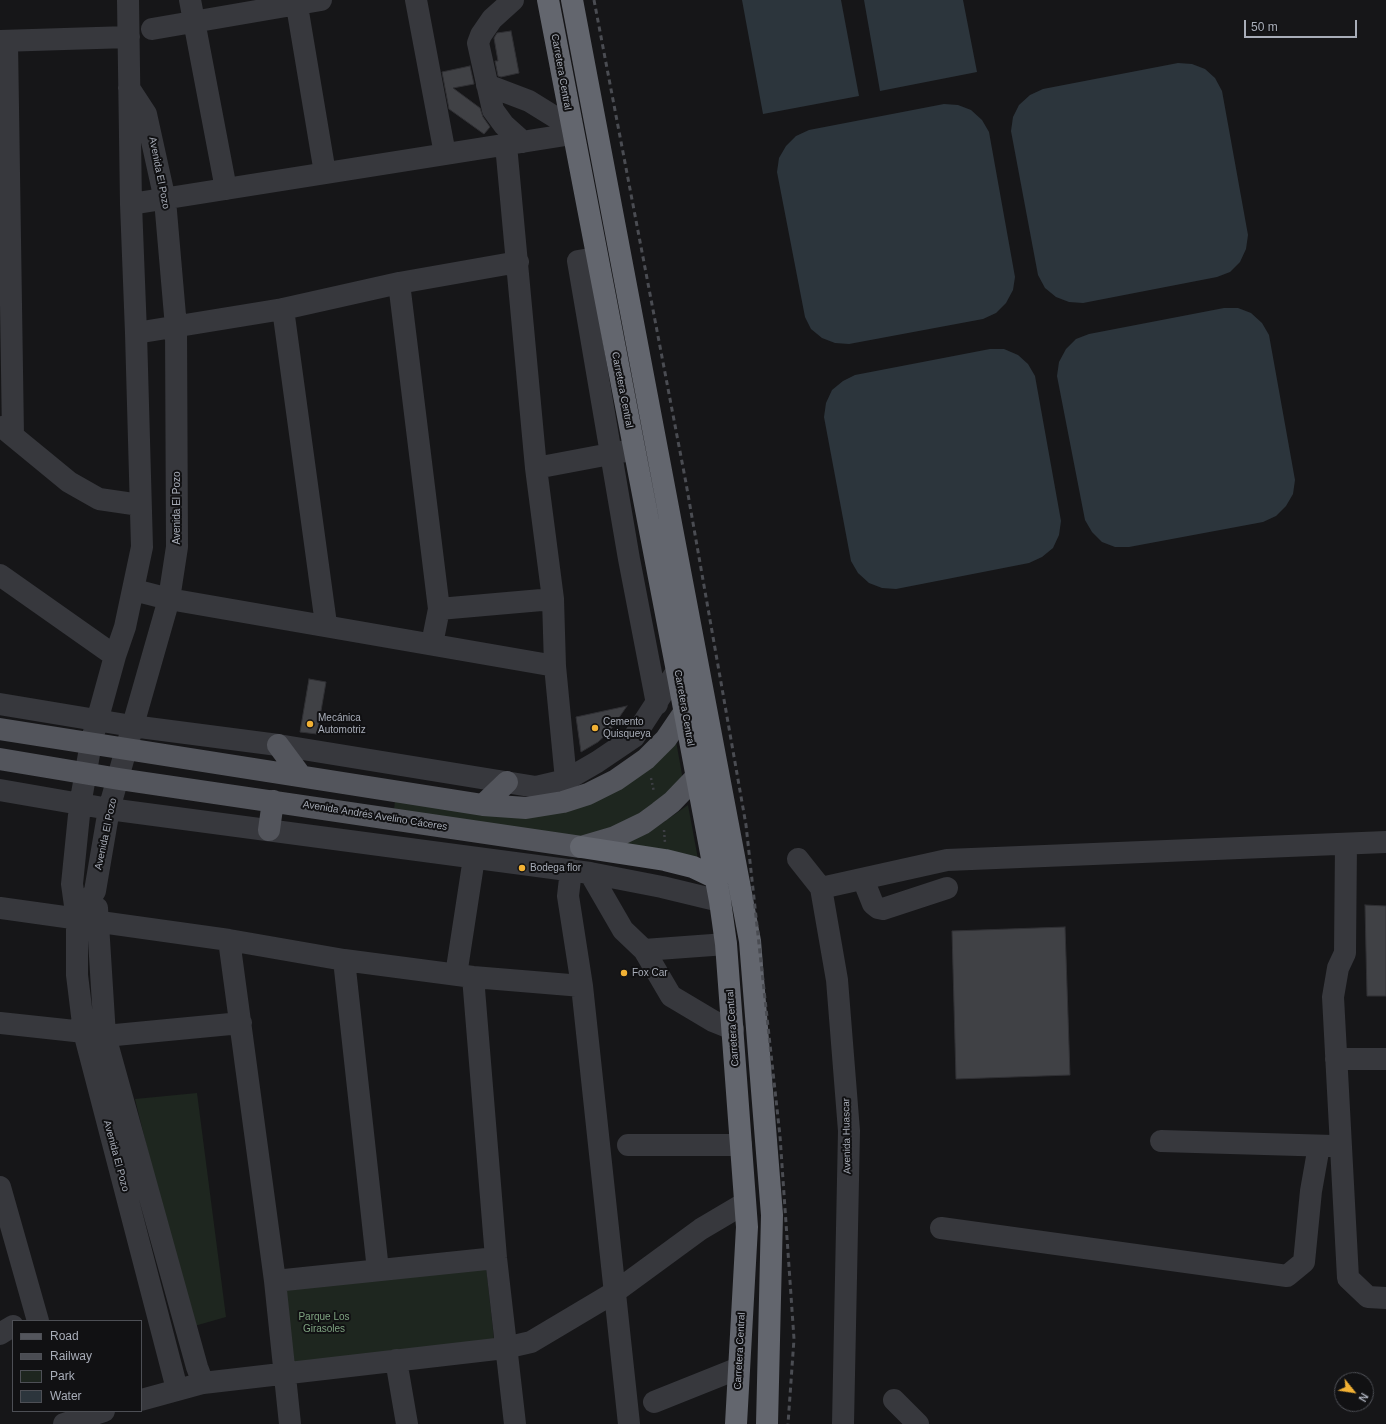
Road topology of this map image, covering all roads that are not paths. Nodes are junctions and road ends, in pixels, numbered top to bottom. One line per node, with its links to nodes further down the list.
1 (128, 0): 11 (street, Avenida El Pozo)
2 (190, 0): 9 (street)
3 (321, 0): 8 (street)
4 (416, 0): 17 (street)
5 (513, 0): 13 (street)
6 (548, 0): 15 (highway, Carretera Central)
7 (572, 0): 34 (highway)
8 (296, 2): 9 (street); 19 (street)
9 (194, 22): 10 (street); 20 (street)
10 (152, 29)
11 (129, 37): 12 (street); 14 (street, Avenida El Pozo)
12 (3, 41): 18 (street)
13 (487, 85): 15 (street); 16 (street)
14 (129, 88): 21 (street, Avenida El Pozo); 22 (street, Avenida El Pozo)
15 (572, 131): 16 (street); 23 (highway, Carretera Central)
16 (515, 143): 17 (street); 24 (street)
17 (445, 154): 19 (street)
18 (4, 156): 29 (street)
19 (325, 174): 20 (street)
20 (226, 189): 21 (street)
21 (165, 200): 22 (street); 27 (street, Avenida El Pozo)
22 (131, 204): 28 (street, Avenida El Pozo)
23 (596, 258): 30 (highway, Carretera Central); 31 (street)
24 (518, 262): 25 (street); 32 (street)
25 (399, 283): 26 (street); 40 (street)
26 (283, 309): 27 (street); 41 (street)
27 (176, 328): 28 (street); 38 (street, Avenida El Pozo)
28 (136, 333): 33 (street, Avenida El Pozo)
29 (6, 430): 33 (street)
30 (634, 449): 31 (street); 35 (highway, Carretera Central)
31 (611, 454): 32 (street); 47 (street)
32 (536, 468): 39 (street)
33 (140, 505): 37 (street, Avenida El Pozo)
34 (672, 523): 35 (highway); 55 (highway)
35 (650, 528): 45 (highway, Carretera Central)
36 (0, 575): 43 (street)
37 (134, 590): 38 (street); 43 (street, Avenida El Pozo)
38 (169, 598): 41 (street); 50 (street, Avenida El Pozo)
39 (553, 599): 40 (street); 44 (street)
40 (439, 609): 42 (street)
41 (326, 624): 42 (street)
42 (432, 644): 44 (street)
43 (115, 656): 49 (street, Avenida El Pozo)
44 (555, 666): 61 (street)
45 (678, 671): 47 (street); 48 (highway, Carretera Central)
46 (0, 704): 49 (street)
47 (657, 704): 61 (street)
48 (685, 711): 59 (highway, Carretera Central); 67 (main road)
49 (98, 720): 50 (street); 52 (street, Avenida El Pozo)
50 (132, 726): 53 (street); 54 (street, Avenida El Pozo)
51 (0, 729): 52 (main road)
52 (91, 743): 54 (main road); 57 (street, Avenida El Pozo)
53 (278, 745): 58 (main road); 62 (street)
54 (126, 748): 58 (main road); 60 (street, Avenida El Pozo)
55 (715, 748): 59 (main road, Avenida Andrés Avelino Cáceres); 130 (highway)
56 (0, 759): 57 (main road, Avenida Andrés Avelino Cáceres)
57 (86, 772): 60 (main road, Avenida Andrés Avelino Cáceres); 66 (street, Avenida El Pozo)
58 (301, 776): 63 (main road)
59 (696, 776): 73 (main road, Avenida Andrés Avelino Cáceres); 77 (highway, Carretera Central)
60 (119, 779): 65 (main road, Avenida Andrés Avelino Cáceres); 68 (street, Avenida El Pozo)
61 (566, 780): 62 (street)
62 (507, 782): 67 (main road)
63 (382, 789): 67 (main road); 69 (main road)
64 (0, 790): 66 (street)
65 (273, 800): 69 (main road, Avenida Andrés Avelino Cáceres); 70 (main road)
66 (80, 805): 68 (street); 84 (street, Avenida El Pozo)
67 (483, 805)
68 (109, 810): 70 (street); 81 (street, Avenida El Pozo)
69 (382, 817): 73 (main road, Avenida Andrés Avelino Cáceres)
70 (269, 830): 74 (street)
71 (1386, 842): 72 (street)
72 (1346, 844): 78 (street); 96 (street)
73 (581, 847): 77 (highway)
74 (474, 858): 76 (street); 90 (street)
75 (798, 859): 79 (street, Avenida Huascar)
76 (581, 871): 82 (street); 88 (street); 91 (street)
77 (716, 878): 82 (highway, Carretera Central)
78 (863, 878): 79 (street); 80 (street)
79 (821, 888): 131 (street, Avenida Huascar)
80 (947, 888)
81 (95, 891): 84 (street, Avenida El Pozo); 85 (street)
82 (720, 902): 87 (highway, Carretera Central)
83 (0, 908): 84 (street)
84 (77, 920): 85 (street); 95 (street, Avenida El Pozo)
85 (99, 922): 86 (street); 95 (street)
86 (229, 940): 89 (street); 93 (street)
87 (726, 944): 88 (street); 94 (highway, Carretera Central)
88 (644, 950): 94 (street)
89 (344, 960): 90 (street); 107 (street)
90 (465, 976): 91 (street); 106 (street)
91 (582, 986): 109 (street)
92 (0, 1023): 95 (street)
93 (240, 1023): 95 (street); 108 (street)
94 (733, 1029): 100 (highway, Carretera Central)
95 (92, 1038): 118 (street); 119 (street, Avenida El Pozo)
96 (1336, 1059): 97 (street); 102 (street)
97 (1386, 1059)
98 (1161, 1141): 101 (street)
99 (628, 1145): 100 (street)
100 (741, 1145): 104 (highway, Carretera Central)
101 (1319, 1146): 102 (street); 105 (street)
102 (1340, 1146): 110 (street)
103 (0, 1187): 111 (street)
104 (746, 1203): 109 (street); 116 (highway, Carretera Central)
105 (941, 1228)
106 (496, 1258): 107 (street); 114 (street)
107 (378, 1270): 108 (street)
108 (275, 1281): 117 (street)
109 (614, 1292): 114 (street); 128 (street)
110 (1386, 1298)
111 (32, 1318)
112 (12, 1327): 113 (street)
113 (0, 1334)
114 (505, 1348): 115 (street); 127 (street)
115 (396, 1360): 117 (street); 126 (street)
116 (739, 1368): 122 (street); 129 (highway, Carretera Central)
117 (284, 1372): 118 (street); 125 (street)
118 (203, 1382): 119 (street)
119 (178, 1390): 120 (street)
120 (142, 1400)
121 (894, 1400): 132 (street)
122 (654, 1402)
123 (99, 1412): 124 (street)
124 (65, 1419)
125 (290, 1424)
126 (407, 1424)
127 (515, 1424)
128 (629, 1424)
129 (736, 1424)
130 (768, 1424)
131 (843, 1424)
132 (918, 1424)

